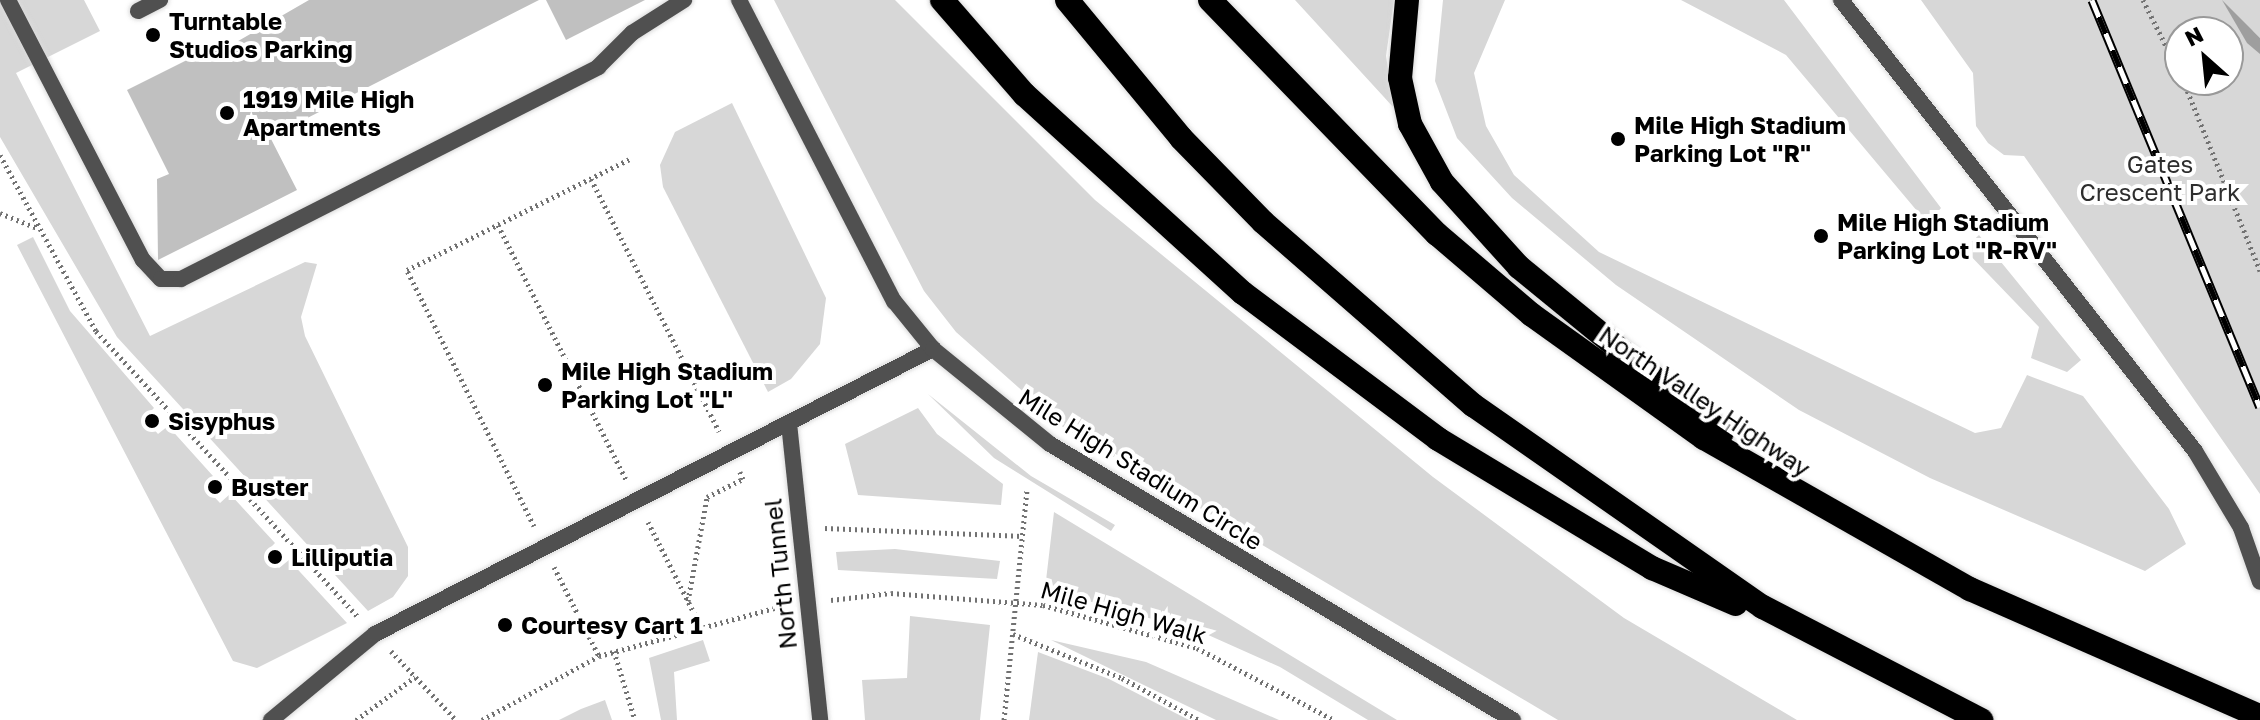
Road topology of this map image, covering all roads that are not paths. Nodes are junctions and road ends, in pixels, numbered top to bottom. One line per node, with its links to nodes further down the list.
1 (8, 0): 3 (street)
2 (160, 0): 10 (street)
3 (684, 0)
4 (739, 0): 11 (street, Mile High Stadium Circle)
5 (942, 0): 15 (highway)
6 (1067, 0): 15 (highway)
7 (1210, 0): 13 (highway, North Valley Highway)
8 (1407, 0): 13 (highway)
9 (1841, 0): 14 (street)
10 (138, 11)
11 (933, 349): 12 (street); 19 (street, Mile High Stadium Circle)
12 (789, 423): 17 (street); 18 (street, North Tunnel)
13 (1801, 498): 16 (highway, North Valley Highway)
14 (2260, 582)
15 (1841, 650): 20 (highway)
16 (2260, 716)
17 (271, 720)
18 (820, 720)
19 (1513, 720)
20 (1981, 720)

